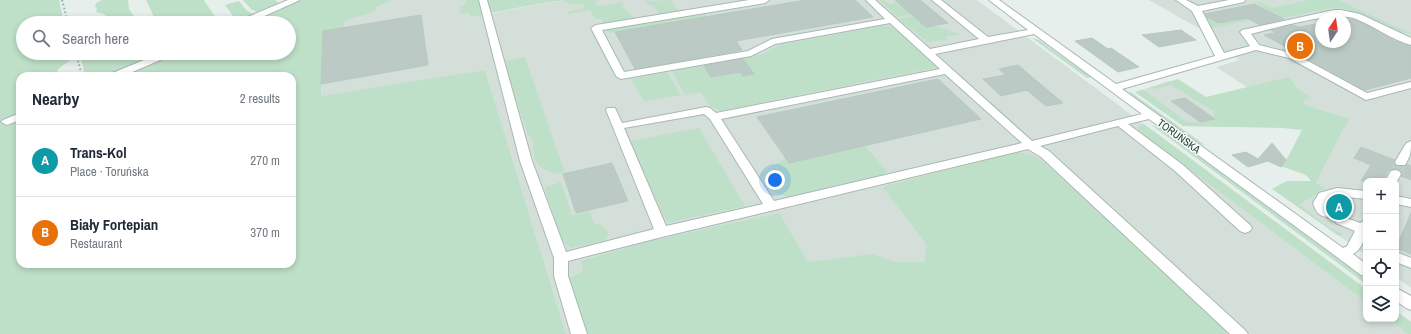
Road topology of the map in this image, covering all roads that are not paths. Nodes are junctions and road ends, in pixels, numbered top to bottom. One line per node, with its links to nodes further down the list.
1 (296, 0): 12 (street)
2 (483, 0): 45 (street)
3 (705, 0): 10 (street)
4 (765, 0): 10 (street)
5 (870, 0): 13 (street)
6 (936, 0): 15 (street)
7 (993, 0): 14 (street, TORUŃSKA)
8 (1180, 0): 11 (street)
9 (1241, 0): 11 (street)
10 (712, 9): 13 (street)
11 (1196, 9): 19 (street)
12 (258, 16)
13 (892, 20): 18 (street)
14 (1035, 31): 15 (street); 24 (street, TORUŃSKA)
15 (986, 40): 18 (street)
16 (1411, 42): 17 (street)
17 (1256, 47): 19 (street); 23 (street)
18 (928, 52): 21 (street)
19 (1221, 57): 24 (street)
20 (152, 60): 22 (street)
21 (948, 70): 27 (street); 32 (street)
22 (124, 72)
23 (1411, 85)
24 (1114, 88): 26 (street, TORUŃSKA)
25 (611, 110): 42 (street)
26 (1150, 114): 30 (street); 44 (street, TORUŃSKA)
27 (714, 117): 31 (street); 38 (street)
28 (16, 118): 29 (street)
29 (7, 122)
30 (1119, 122): 32 (street); 41 (street)
31 (626, 125)
32 (1030, 145): 38 (street); 52 (street)
33 (1411, 145): 34 (street)
34 (1401, 162)
35 (1363, 195): 39 (street)
36 (1399, 201): 37 (street)
37 (1411, 203)
38 (771, 206): 42 (street)
39 (1326, 213)
40 (1341, 220): 43 (street)
41 (1245, 228)
42 (662, 232): 45 (street)
43 (1363, 234): 44 (street)
44 (1342, 254): 48 (street, TORUŃSKA)
45 (561, 258): 51 (street)
46 (1399, 258): 47 (street)
47 (1411, 263)
48 (1363, 269)
49 (1399, 295): 50 (street)
50 (1411, 304)
51 (579, 334)
52 (1240, 334)

